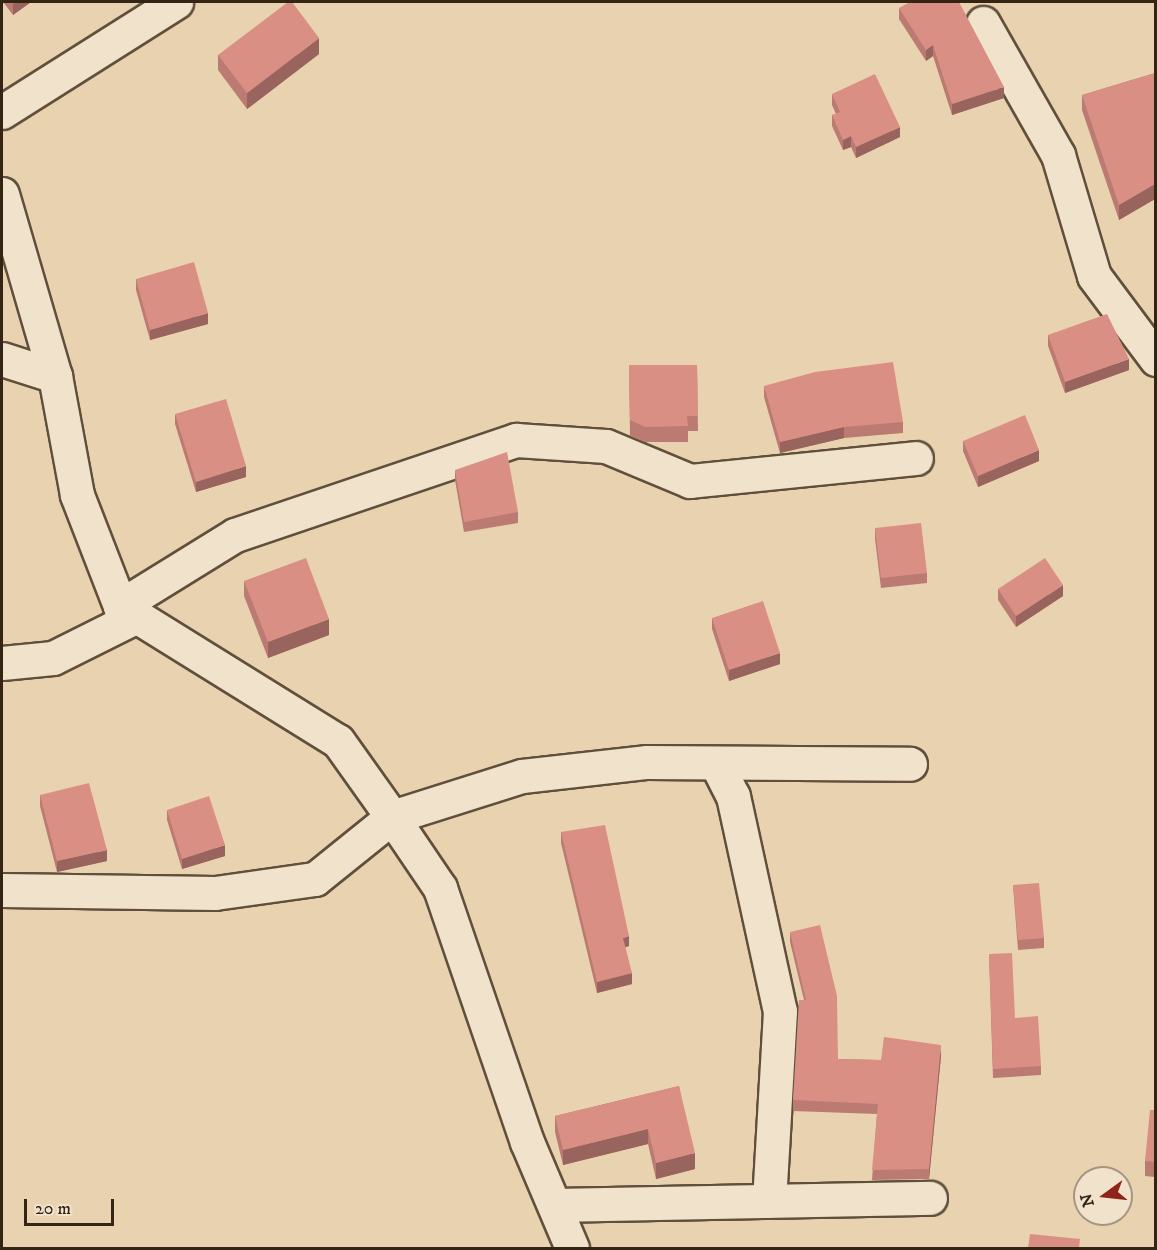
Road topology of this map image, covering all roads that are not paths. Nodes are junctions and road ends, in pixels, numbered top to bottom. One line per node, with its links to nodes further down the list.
1 (176, 2): 3 (street)
2 (983, 23): 6 (street)
3 (2, 112)
4 (2, 194): 7 (street)
5 (2, 359): 7 (street)
6 (1155, 360)
7 (55, 376): 9 (street)
8 (916, 458): 9 (street)
9 (128, 611): 10 (street); 13 (street)
10 (2, 663)
11 (716, 763): 12 (street); 13 (street); 16 (street)
12 (910, 764)
13 (392, 817): 14 (street); 17 (street)
14 (2, 890)
15 (930, 1198): 16 (street)
16 (769, 1201): 17 (street)
17 (557, 1205): 18 (street)
18 (572, 1248)

